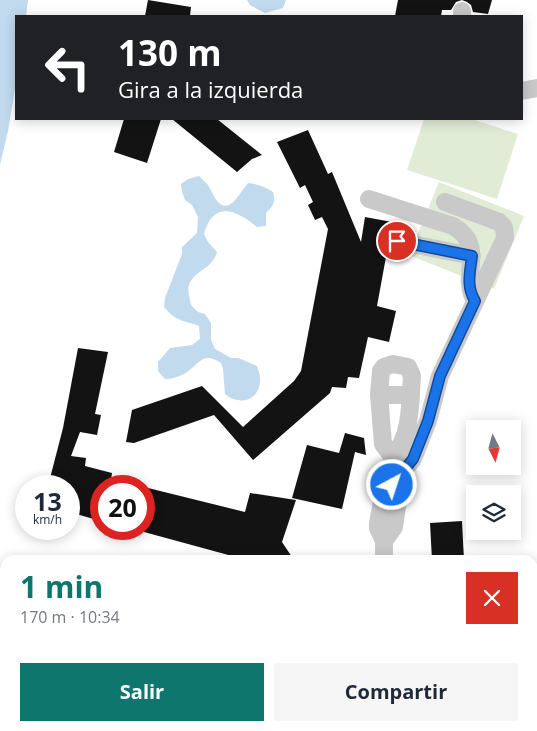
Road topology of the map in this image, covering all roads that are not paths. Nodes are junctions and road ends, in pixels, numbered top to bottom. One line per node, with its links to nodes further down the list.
1 (537, 88): 2 (street)
2 (523, 91)
3 (369, 199): 6 (street)
4 (444, 202): 7 (street)
5 (397, 241): 6 (street)
6 (472, 256): 7 (street)
7 (475, 301): 11 (street)
8 (379, 395): 9 (street); 9 (street); 10 (street)
9 (411, 395): 10 (street)
10 (392, 456): 11 (street)
11 (392, 480): 12 (street)
12 (384, 555)

